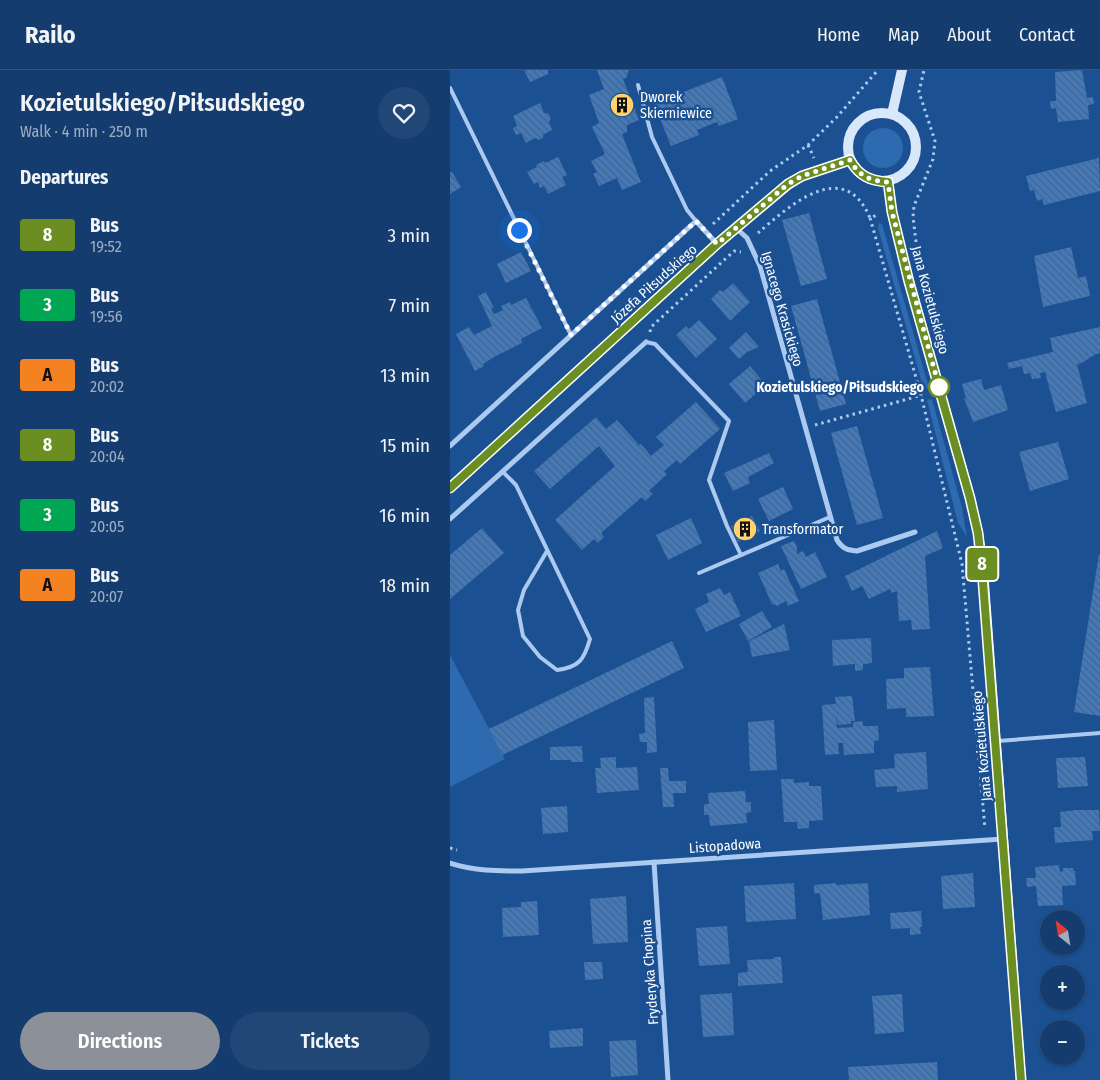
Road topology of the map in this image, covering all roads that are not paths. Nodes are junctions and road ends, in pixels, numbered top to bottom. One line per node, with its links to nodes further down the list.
1 (902, 70): 4 (street)
2 (638, 85): 7 (lane)
3 (450, 88): 10 (lane)
4 (892, 114): 5 (street); 6 (street)
5 (850, 160): 6 (street); 8 (street, Józefa Piłsudskiego)
6 (888, 182): 22 (street, Jana Kozietulskiego)
7 (696, 221): 9 (street); 10 (street)
8 (736, 228): 9 (street, Józefa Piłsudskiego); 15 (street, Ignacego Krasickiego)
9 (717, 244): 14 (street, Józefa Piłsudskiego)
10 (571, 335): 12 (street)
11 (646, 342): 13 (street); 19 (lane)
12 (450, 446)
13 (503, 472): 16 (street); 18 (lane)
14 (450, 488)
15 (830, 517): 17 (street, Ignacego Krasickiego); 19 (lane)
16 (450, 518)
17 (915, 532)
18 (547, 551): 18 (lane)
19 (741, 555): 20 (lane)
20 (699, 573)
21 (1100, 733): 22 (lane)
22 (996, 741): 23 (street, Jana Kozietulskiego)
23 (1003, 839): 24 (street, Listopadowa); 27 (street, Jana Kozietulskiego)
24 (654, 862): 25 (street, Listopadowa); 26 (street, Fryderyka Chopina)
25 (450, 863)
26 (668, 1080)
27 (1021, 1080)

